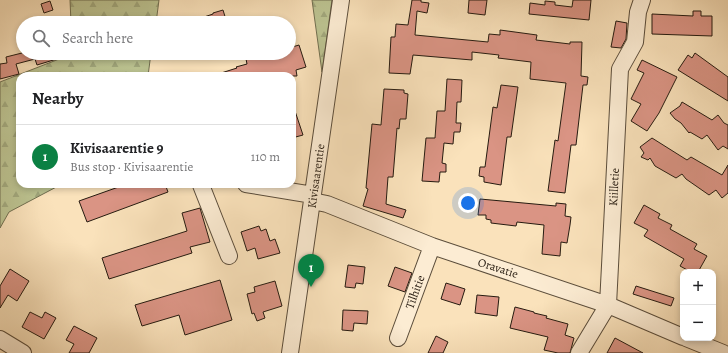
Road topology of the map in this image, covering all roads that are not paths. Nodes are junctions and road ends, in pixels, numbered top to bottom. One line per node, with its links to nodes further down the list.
1 (341, 0): 5 (street, Kivisaarentie)
2 (642, 0): 8 (street, Kiilletie)
3 (204, 188): 7 (street)
4 (265, 188): 5 (street, Oravatie)
5 (312, 198): 6 (street, Oravatie); 14 (street, Kivisaarentie)
6 (432, 246): 8 (street, Oravatie); 10 (street, Tilhitie)
7 (229, 256)
8 (608, 305): 9 (street, Oravatie); 15 (street)
9 (680, 336)
10 (398, 338)
11 (0, 339): 13 (street)
12 (693, 341): 16 (street)
13 (23, 353)
14 (290, 353)
15 (579, 353)
16 (723, 353)

